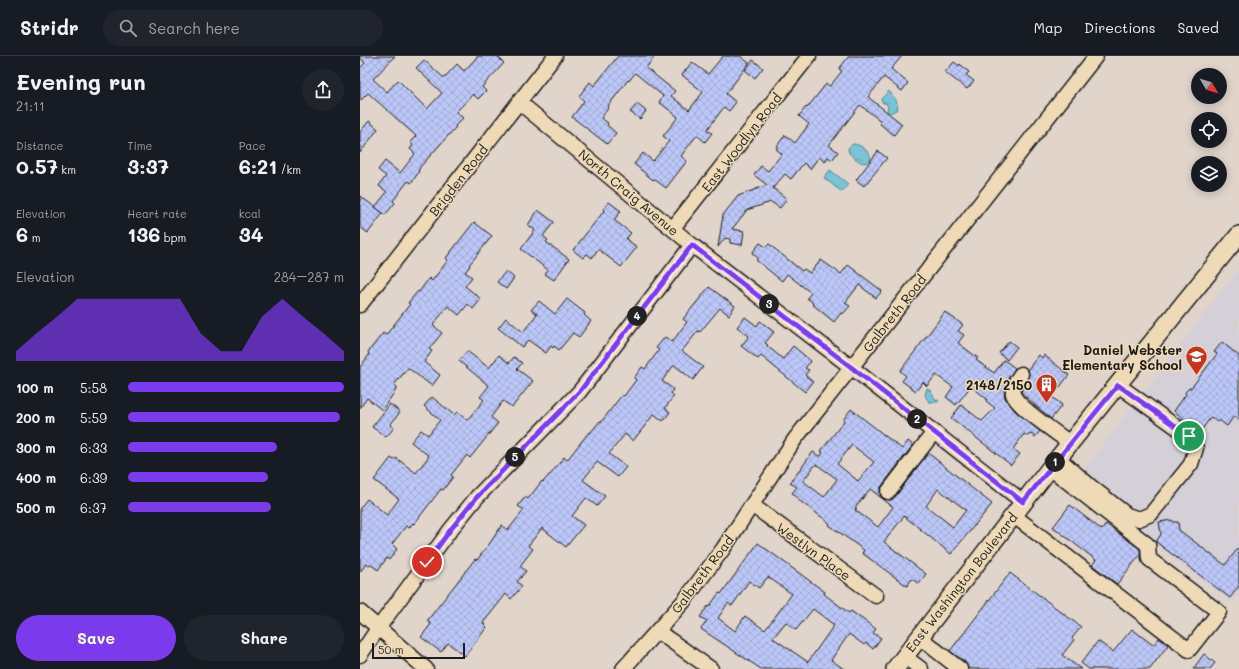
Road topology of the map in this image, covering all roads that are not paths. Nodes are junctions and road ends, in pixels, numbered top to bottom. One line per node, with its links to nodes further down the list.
1 (555, 56): 4 (street, Brigden Road)
2 (809, 56): 5 (street, East Woodlyn Road)
3 (1096, 56): 9 (street, Galbreth Road)
4 (519, 102): 5 (street, North Craig Avenue); 8 (street, Brigden Road)
5 (673, 228): 7 (street, North Craig Avenue)
6 (1239, 235): 11 (main road, East Washington Boulevard)
7 (692, 245): 9 (street, North Craig Avenue); 20 (street)
8 (360, 305)
9 (851, 367): 12 (street, North Craig Avenue); 16 (street, Galbreth Road)
10 (1022, 374): 13 (street)
11 (1118, 385): 13 (main road, East Washington Boulevard); 14 (street)
12 (934, 432): 15 (street); 17 (street, North Craig Avenue)
13 (1070, 443): 14 (main road, East Washington Boulevard)
14 (1054, 463): 17 (main road, East Washington Boulevard); 17 (street, North Craig Avenue)
15 (888, 492)
16 (752, 505): 18 (street, Westlyn Place); 21 (street, Galbreth Road)
17 (1018, 509): 22 (main road, East Washington Boulevard)
18 (876, 596)
19 (360, 612): 20 (street)
20 (379, 627): 23 (street); 25 (street)
21 (657, 631): 26 (street, Galbreth Road); 27 (street)
22 (919, 637): 24 (main road, East Washington Boulevard); 29 (street)
23 (360, 655)
24 (899, 663): 28 (street)
25 (426, 669)
26 (623, 669)
27 (711, 669)
28 (921, 669)
29 (960, 669)

